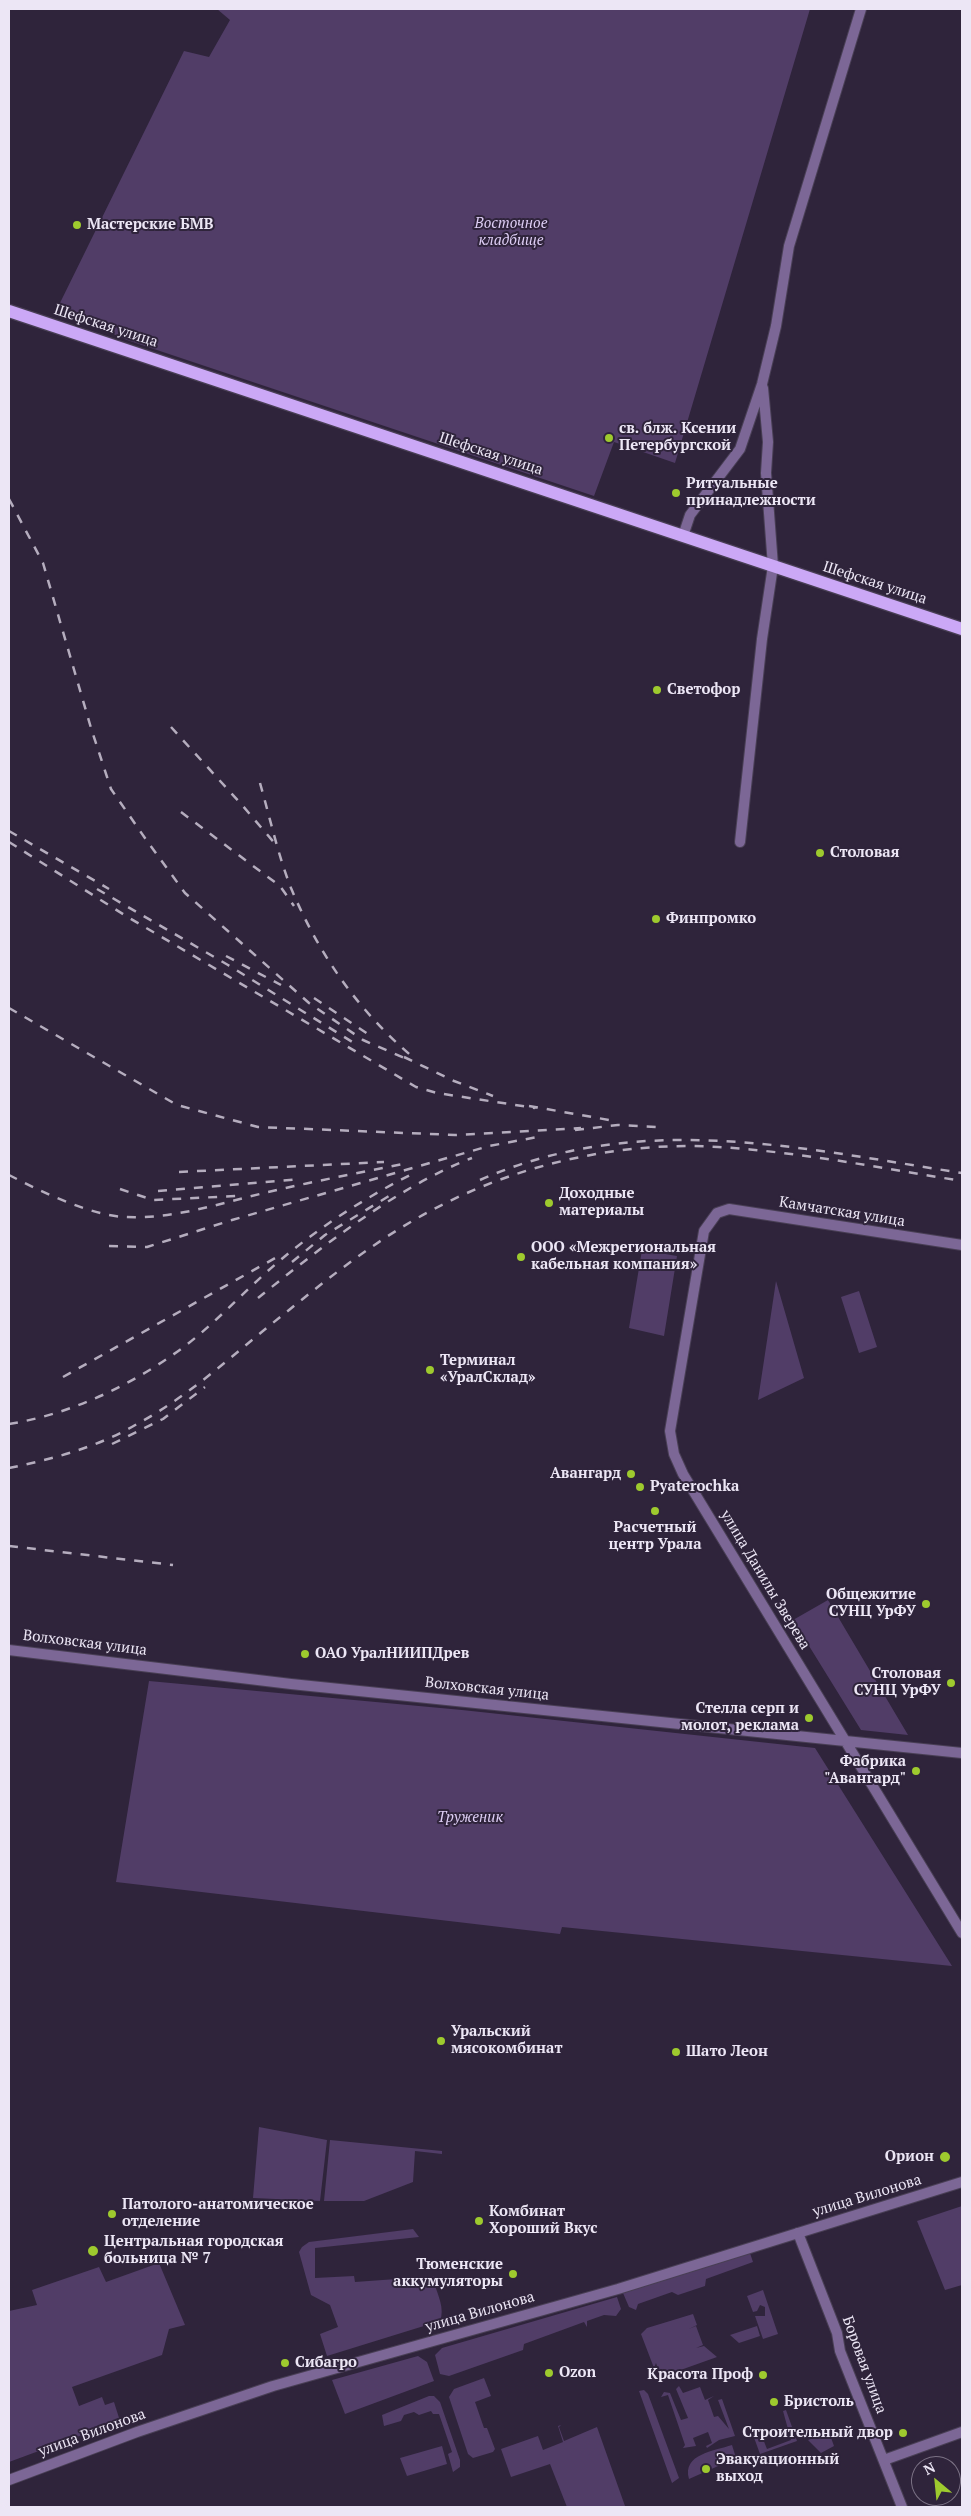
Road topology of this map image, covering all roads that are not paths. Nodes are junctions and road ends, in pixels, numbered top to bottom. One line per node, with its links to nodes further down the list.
1 (861, 9): 3 (street)
2 (9, 311): 4 (main road, Шефская улица)
3 (762, 384): 4 (street); 5 (street)
4 (683, 536): 5 (main road, Шефская улица)
5 (773, 566): 6 (main road, Шефская улица); 7 (street)
6 (962, 629)
7 (740, 842)
8 (717, 1213): 9 (street, Камчатская улица); 11 (street, улица Данилы Зверева)
9 (962, 1245)
10 (9, 1650): 11 (street, Волховская улица)
11 (845, 1741): 12 (street, Волховская улица); 13 (street, улица Данилы Зверева)
12 (962, 1753)
13 (962, 1933)
14 (962, 2182): 15 (street, улица Вилонова)
15 (798, 2233): 17 (street, Боровая улица); 18 (street, улица Вилонова)
16 (962, 2432): 17 (street)
17 (884, 2460): 19 (street, Боровая улица)
18 (9, 2480)
19 (902, 2507)

